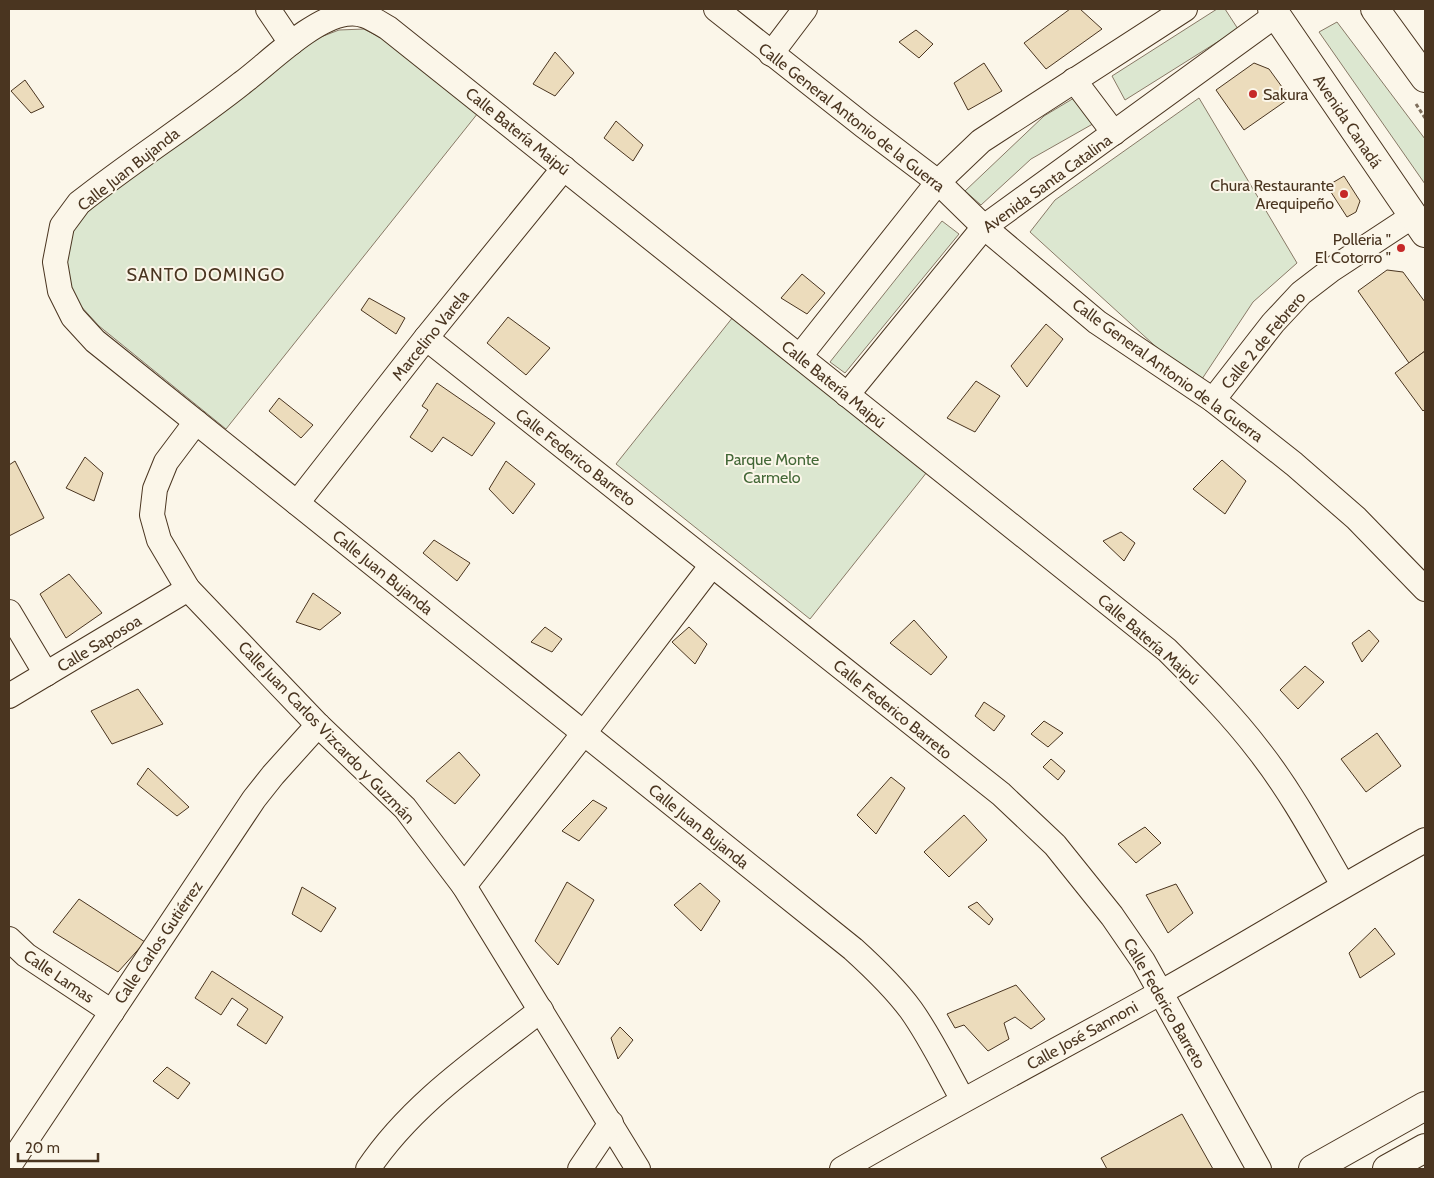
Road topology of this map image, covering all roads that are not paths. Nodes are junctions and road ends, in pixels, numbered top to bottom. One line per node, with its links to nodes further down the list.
1 (268, 9): 7 (street)
2 (716, 9): 8 (street, Calle General Antonio de la Guerra)
3 (805, 9): 8 (street)
4 (1185, 9): 10 (street)
5 (1375, 9): 9 (main road)
6 (1277, 11): 11 (street, Avenida Santa Catalina); 14 (main road, Avenida Canadá)
7 (291, 43): 12 (street, Calle Batería Maipú); 20 (street, Calle Juan Bujanda)
8 (771, 54): 13 (street, Calle General Antonio de la Guerra)
9 (1425, 78)
10 (1074, 80): 11 (street); 13 (street)
11 (1114, 134): 15 (street, Avenida Santa Catalina)
12 (564, 168): 16 (street, Marcelino Varela); 17 (street, Calle Batería Maipú)
13 (938, 182): 15 (street, Calle General Antonio de la Guerra); 17 (street)
14 (1419, 225): 19 (street, Calle 2 de Febrero)
15 (984, 227): 18 (street, Avenida Santa Catalina); 19 (street, Calle General Antonio de la Guerra)
16 (426, 338): 21 (street, Marcelino Varela); 22 (street, Calle Federico Barreto)
17 (800, 356): 18 (street, Calle Batería Maipú)
18 (848, 395): 31 (street, Calle Batería Maipú)
19 (1213, 400): 24 (street, Calle General Antonio de la Guerra)
20 (196, 422): 21 (street, Calle Juan Bujanda); 23 (street, Calle Juan Carlos Vizcardo y Guzmán)
21 (297, 503): 29 (street, Calle Juan Bujanda)
22 (712, 564): 29 (street); 34 (street, Calle Federico Barreto)
23 (188, 589): 26 (street, Calle Saposoa); 28 (street, Calle Juan Carlos Vizcardo y Guzmán)
24 (1425, 589)
25 (9, 612): 26 (street)
26 (46, 674): 27 (street, Calle Saposoa)
27 (9, 696)
28 (318, 725): 32 (street, Calle Juan Carlos Vizcardo y Guzmán); 36 (street, Calle Carlos Gutiérrez)
29 (584, 733): 32 (street); 37 (street, Calle Juan Bujanda)
30 (1425, 840): 31 (street, Calle José Sannoni)
31 (1343, 885): 34 (street, Calle José Sannoni)
32 (464, 886): 35 (street, Calle Juan Carlos Vizcardo y Guzmán)
33 (9, 938): 36 (street, Calle Lamas)
34 (1160, 992): 37 (street, Calle José Sannoni); 46 (street, Calle Federico Barreto)
35 (541, 1010): 39 (street, Calle Juan Carlos Vizcardo y Guzmán); 42 (street)
36 (112, 1012): 41 (street, Calle Carlos Gutiérrez)
37 (963, 1100): 45 (street, Calle José Sannoni)
38 (1425, 1106): 47 (main road)
39 (611, 1124): 43 (street); 44 (street, Calle Juan Carlos Vizcardo y Guzmán)
40 (1425, 1148): 48 (main road)
41 (9, 1166)
42 (368, 1169)
43 (580, 1169)
44 (638, 1169)
45 (842, 1169)
46 (1259, 1169)
47 (1313, 1169)
48 (1387, 1169)

